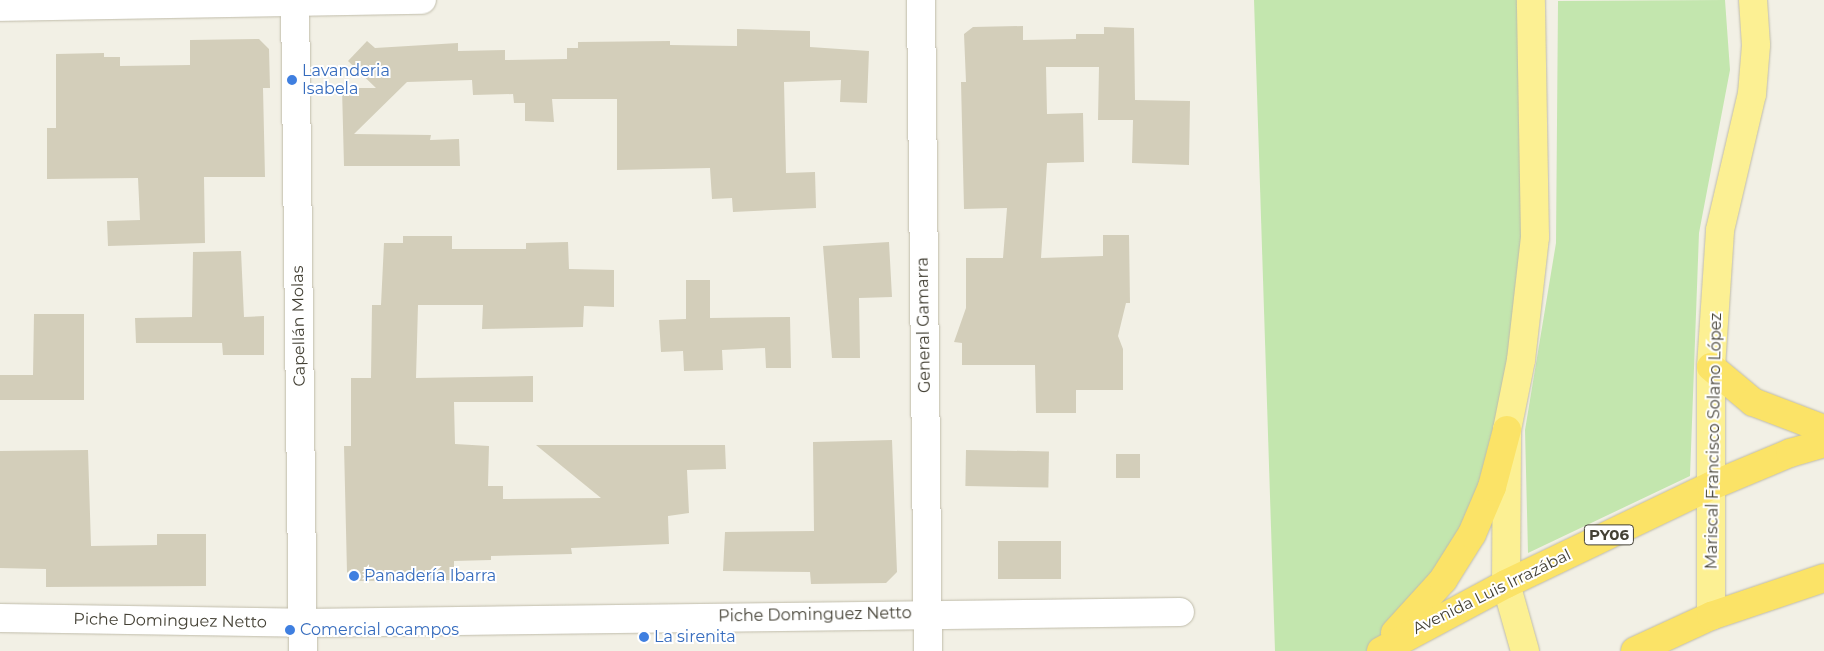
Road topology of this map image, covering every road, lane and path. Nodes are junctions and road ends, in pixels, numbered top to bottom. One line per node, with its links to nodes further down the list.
1 (422, 0): 5 (street)
2 (921, 0): 15 (street, General Gamarra)
3 (1531, 0): 9 (main road)
4 (1753, 0): 7 (main road, Mariscal Francisco Solano López)
5 (295, 1): 6 (street); 18 (street, Capellán Molas)
6 (0, 6)
7 (1712, 367): 8 (highway); 11 (main road, Mariscal Francisco Solano López)
8 (1824, 428)
9 (1507, 430): 13 (main road); 22 (highway)
10 (1824, 443): 11 (highway, Avenida Luis Irrazábal / PY06)
11 (1711, 486): 13 (highway, Avenida Luis Irrazábal / PY06); 16 (main road, Mariscal Francisco Solano López)
12 (1824, 578): 16 (highway)
13 (1506, 584): 23 (highway, Avenida Luis Irrazábal / PY06); 24 (main road)
14 (1180, 612): 15 (street, Piche Dominguez Netto)
15 (928, 614): 18 (street, Piche Dominguez Netto); 21 (street, General Gamarra)
16 (1711, 616): 19 (highway)
17 (0, 618): 18 (street, Piche Dominguez Netto)
18 (303, 624): 20 (street, Capellán Molas)
19 (1653, 648)
20 (303, 651)
21 (928, 651)
22 (1376, 651)
23 (1381, 651)
24 (1525, 651)

